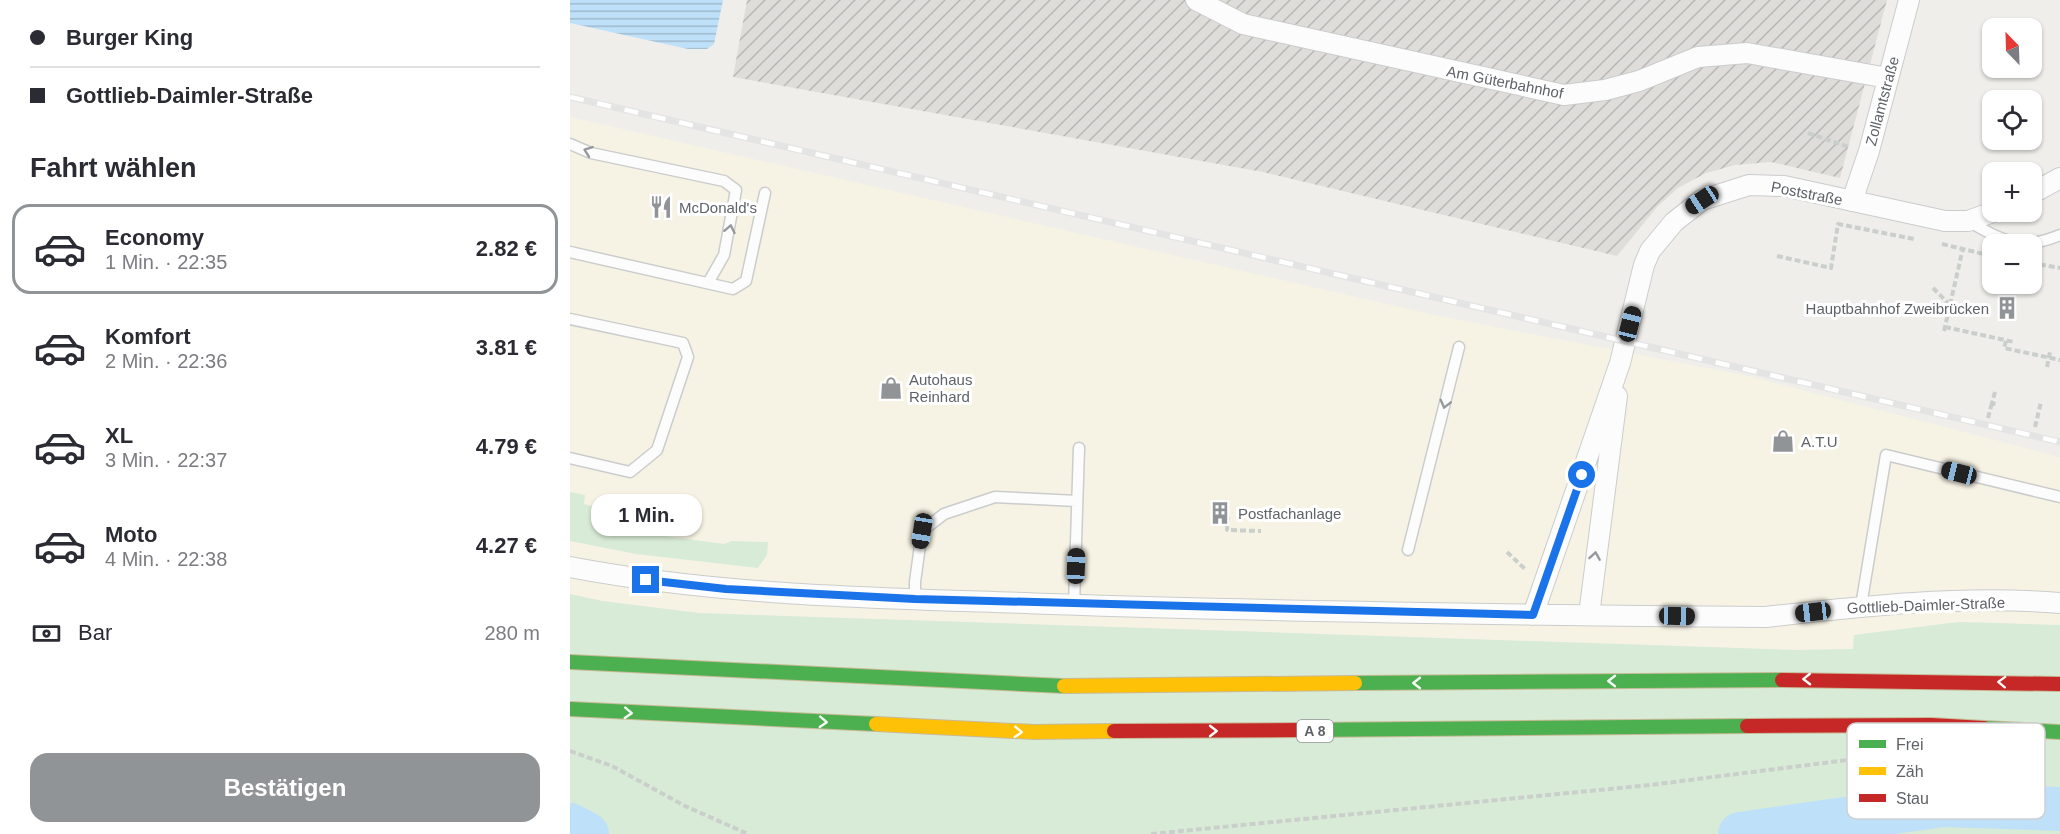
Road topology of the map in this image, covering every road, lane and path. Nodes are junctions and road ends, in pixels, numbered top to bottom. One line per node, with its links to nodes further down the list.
1 (1196, 0): 3 (street, Am Güterbahnhof)
2 (1909, 0): 3 (street, Zollamtstraße)
3 (1888, 78): 10 (street, Zollamtstraße)
4 (1808, 133): 6 (path)
5 (570, 144): 22 (lane, one-way to 5)
6 (1850, 147)
7 (2060, 178): 8 (street)
8 (2042, 188)
9 (765, 193): 22 (lane)
10 (1852, 201): 12 (street, Poststraße); 32 (street, Poststraße)
11 (1982, 216): 12 (street, Poststraße)
12 (1968, 221): 13 (lane); 16 (path)
13 (2060, 235)
14 (1924, 241): 19 (path)
15 (1933, 243): 16 (path)
16 (1963, 248): 18 (path); 24 (path)
17 (570, 252): 22 (lane)
18 (1982, 253)
19 (1777, 256)
20 (2042, 265): 21 (path)
21 (2060, 268)
22 (708, 283)
23 (1933, 288): 24 (path)
24 (1951, 306): 26 (path)
25 (570, 319): 41 (lane)
26 (2006, 341): 27 (path); 30 (path)
27 (2014, 342)
28 (1459, 347): 46 (lane, one-way to 46)
29 (2050, 352): 30 (path)
30 (2049, 357): 31 (path); 33 (path)
31 (2060, 360)
32 (1620, 363): 54 (street, Poststraße); 55 (street, Poststraße, one-way to 32)
33 (2047, 367)
34 (1995, 392): 36 (path)
35 (2041, 402): 39 (path)
36 (1992, 403): 37 (path); 38 (path)
37 (1998, 405)
38 (1988, 418)
39 (2035, 427)
40 (1079, 448): 43 (lane)
41 (570, 458)
42 (2060, 497): 53 (lane)
43 (1077, 501): 50 (lane); 52 (lane)
44 (1228, 516): 45 (path)
45 (1262, 531)
46 (1408, 550)
47 (1507, 552): 49 (path)
48 (570, 567): 50 (street, Gottlieb-Daimler-Straße)
49 (1525, 569)
50 (915, 599): 52 (street, Gottlieb-Daimler-Straße)
51 (2060, 603): 53 (street, Gottlieb-Daimler-Straße)
52 (1074, 604): 54 (street, Gottlieb-Daimler-Straße)
53 (1860, 606): 55 (street, Gottlieb-Daimler-Straße)
54 (1533, 615): 55 (street, Gottlieb-Daimler-Straße)
55 (1588, 615)
56 (570, 662): 57 (highway, one-way to 56)
57 (2060, 684)
58 (570, 709): 59 (highway, A 8, one-way to 59)
59 (1847, 726)
60 (2045, 731): 61 (highway, A 8, one-way to 61)
61 (2060, 732)
62 (570, 751): 64 (path)
63 (1847, 760): 65 (path)
64 (748, 834)
65 (1151, 834)

